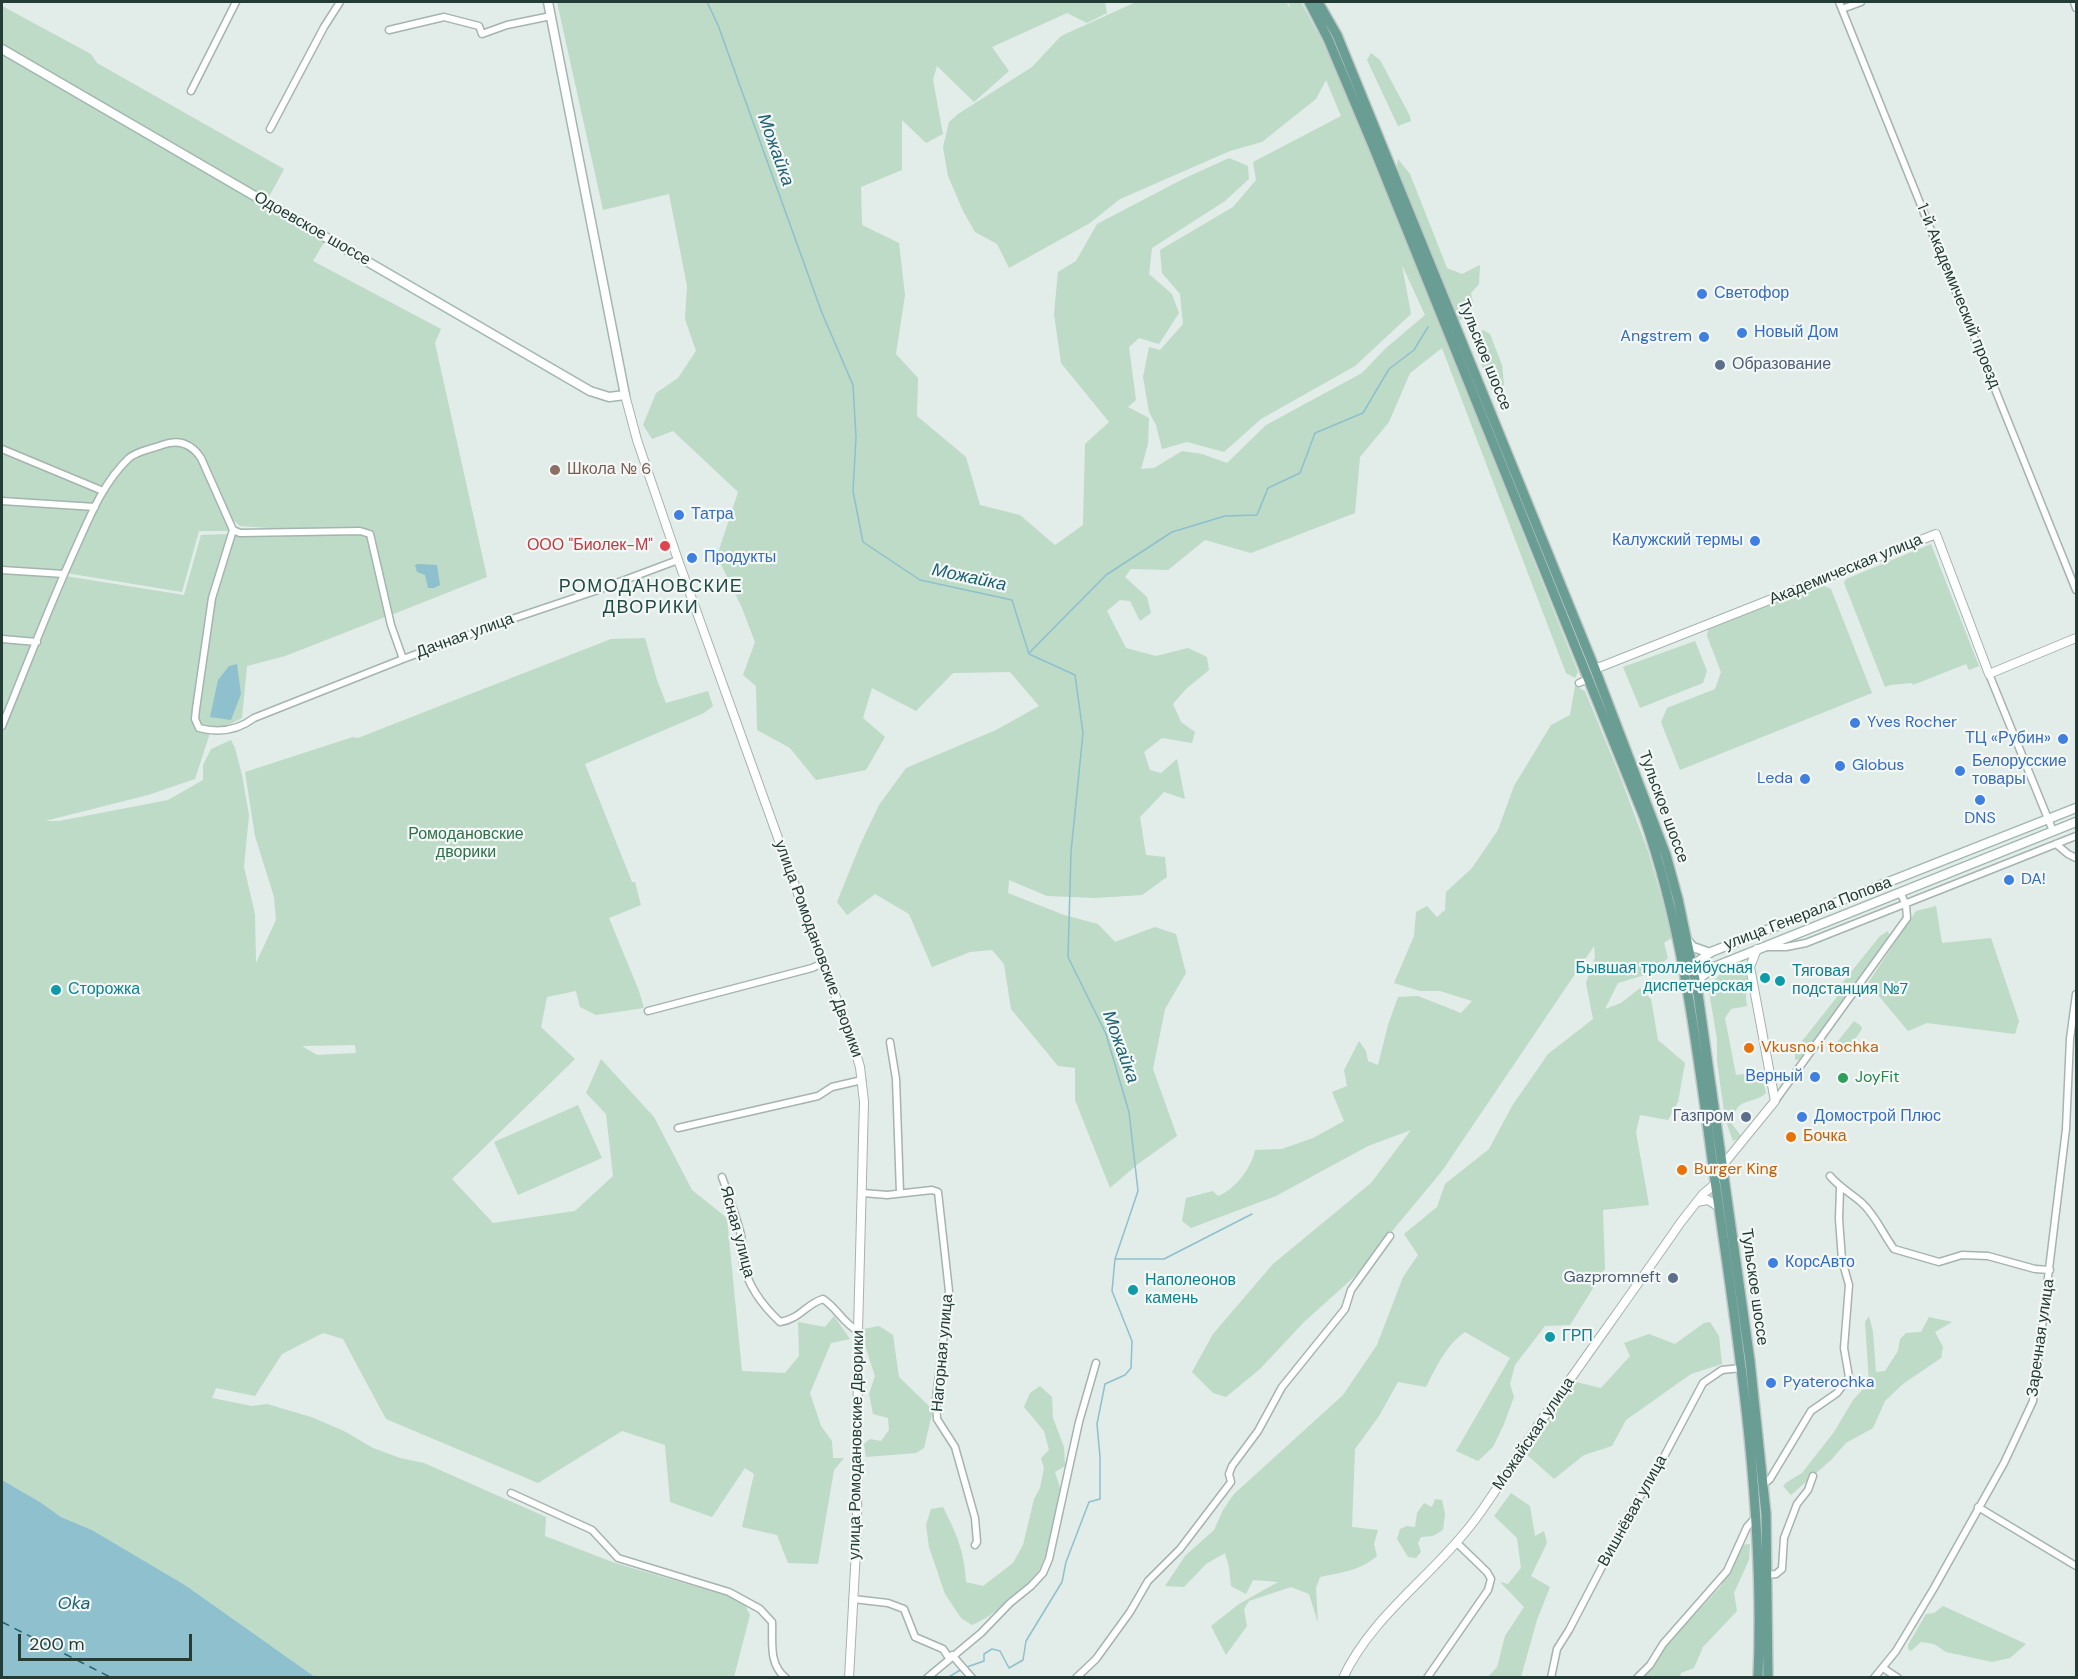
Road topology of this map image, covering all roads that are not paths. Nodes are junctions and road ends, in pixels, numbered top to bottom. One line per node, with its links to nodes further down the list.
1 (236, 2): 14 (street)
2 (340, 2): 15 (street)
3 (548, 2): 11 (main road)
4 (1309, 2): 49 (main road, Тульское шоссе)
5 (1318, 2): 30 (main road, Тульское шоссе)
6 (1839, 2): 10 (street, 1-й Академический проезд)
7 (1861, 2): 10 (street)
8 (2074, 2): 9 (street)
9 (2076, 8)
10 (1842, 9): 25 (street, 1-й Академический проезд)
11 (551, 15): 12 (street); 16 (main road)
12 (389, 30)
13 (2, 49): 16 (main road, Одоевское шоссе)
14 (191, 91)
15 (270, 129)
16 (625, 395): 22 (street, улица Ромодановские Дворики)
17 (2, 449): 18 (street)
18 (103, 491): 20 (street); 21 (street)
19 (2, 501): 20 (street)
20 (95, 507): 24 (street)
21 (233, 530): 29 (street); 29 (street, Дачная улица)
22 (678, 560): 29 (street, Дачная улица); 48 (street, улица Ромодановские Дворики)
23 (2, 570): 24 (street)
24 (64, 574): 28 (street)
25 (2076, 590)
26 (2076, 638): 31 (street)
27 (2, 639): 28 (street)
28 (37, 642): 32 (street)
29 (403, 659)
30 (1595, 669): 31 (street, Академическая улица); 43 (main road, Тульское шоссе)
31 (1989, 674): 35 (street)
32 (5, 709): 33 (street)
33 (2, 726)
34 (2076, 808): 35 (main road, улица Генерала Попова)
35 (2048, 820): 37 (street); 44 (main road, улица Генерала Попова)
36 (2076, 822): 37 (main road, улица Генерала Попова)
37 (2053, 831): 41 (main road, улица Генерала Попова)
38 (2076, 836): 39 (street)
39 (2056, 844): 40 (street); 42 (street)
40 (2076, 858)
41 (1900, 892): 42 (street); 45 (main road, улица Генерала Попова)
42 (1906, 904): 45 (street); 56 (street)
43 (1687, 940): 46 (main road); 49 (main road, Тульское шоссе)
44 (1735, 943): 46 (main road, улица Генерала Попова); 47 (main road)
45 (1759, 948): 47 (main road, улица Генерала Попова); 56 (street)
46 (1710, 953): 49 (main road, улица Генерала Попова)
47 (1741, 956): 50 (main road, улица Генерала Попова)
48 (823, 963): 53 (street); 55 (street, улица Ромодановские Дворики)
49 (1688, 967): 50 (main road, улица Генерала Попова); 51 (main road, Тульское шоссе); 63 (main road, Тульское шоссе)
50 (1714, 967): 51 (main road)
51 (1698, 994): 58 (main road, Тульское шоссе)
52 (2076, 994): 70 (street, Заречная улица)
53 (648, 1011)
54 (890, 1042): 66 (street)
55 (862, 1080): 57 (street); 65 (street, улица Ромодановские Дворики)
56 (1775, 1101): 59 (street)
57 (678, 1128)
58 (1719, 1141): 59 (street); 60 (main road, Тульское шоссе)
59 (1739, 1145): 60 (street)
60 (1722, 1166): 75 (main road, Тульское шоссе)
61 (1830, 1176): 64 (street)
62 (722, 1177): 71 (street, Ясная улица)
63 (1716, 1183): 67 (street, Можайская улица); 68 (main road, Тульское шоссе)
64 (1840, 1188): 70 (street); 75 (street)
65 (863, 1193): 66 (street, Нагорная улица); 71 (street, улица Ромодановские Дворики)
66 (900, 1193): 80 (street, Нагорная улица)
67 (1697, 1202): 68 (street); 79 (street, Можайская улица)
68 (1719, 1207): 73 (main road, Тульское шоссе)
69 (1390, 1236): 90 (street)
70 (2050, 1269): 77 (street, Заречная улица)
71 (858, 1331): 83 (street, улица Ромодановские Дворики)
72 (1096, 1363): 84 (street)
73 (1741, 1368): 78 (main road, Тульское шоссе); 93 (street, Вишнёвая улица)
74 (1813, 1476): 82 (street)
75 (1763, 1485): 82 (main road, Тульское шоссе)
76 (511, 1493): 86 (street)
77 (1978, 1508): 81 (street); 85 (street, Заречная улица)
78 (1757, 1517): 94 (street); 95 (main road, Тульское шоссе)
79 (1457, 1543): 91 (street, Можайская улица); 92 (street)
80 (975, 1545)
81 (2076, 1566)
82 (1767, 1575): 96 (main road, Тульское шоссе)
83 (853, 1599): 84 (street); 87 (street, улица Ромодановские Дворики)
84 (950, 1657): 88 (street); 89 (street)
85 (1883, 1668): 97 (street, Заречная улица); 98 (street)
86 (786, 1677)
87 (849, 1677)
88 (927, 1677)
89 (972, 1677)
90 (1076, 1677)
91 (1343, 1677)
92 (1427, 1677)
93 (1551, 1677)
94 (1637, 1677)
95 (1758, 1677)
96 (1768, 1677)
97 (1874, 1677)
98 (1898, 1677)

